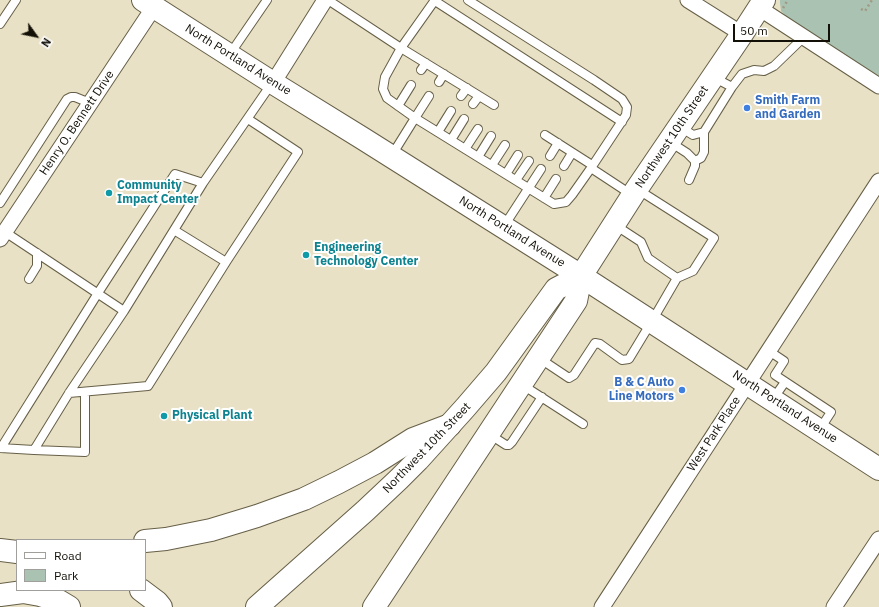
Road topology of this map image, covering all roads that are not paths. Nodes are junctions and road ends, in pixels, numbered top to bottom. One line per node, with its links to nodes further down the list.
1 (16, 0): 10 (lane)
2 (267, 0): 14 (lane)
3 (324, 0): 17 (street)
4 (328, 0): 13 (lane)
5 (435, 0): 13 (lane); 34 (lane)
6 (468, 0): 34 (lane)
7 (688, 0): 11 (street)
8 (149, 4): 14 (main road, North Portland Avenue); 26 (street, Henry O. Bennett Drive)
9 (762, 4): 11 (main road, Northwest 10th Street); 12 (street)
10 (0, 24)
11 (742, 34): 16 (main road, Northwest 10th Street)
12 (804, 37): 20 (street); 21 (lane)
13 (402, 48): 15 (lane); 29 (lane)
14 (230, 55): 17 (main road, North Portland Avenue)
15 (444, 74): 18 (lane); 22 (lane)
16 (713, 77): 21 (lane); 38 (main road, Northwest 10th Street)
17 (273, 82): 32 (lane); 47 (main road, North Portland Avenue)
18 (439, 82)
19 (411, 85): 29 (lane)
20 (879, 86)
21 (732, 87): 37 (lane)
22 (467, 88): 24 (lane); 25 (lane)
23 (430, 96): 31 (lane)
24 (461, 96)
25 (479, 96): 27 (lane); 28 (lane)
26 (90, 103): 65 (lane); 69 (street, Henry O. Bennett Drive)
27 (473, 104)
28 (494, 105)
29 (398, 106): 31 (lane)
30 (452, 111): 36 (lane)
31 (415, 118): 36 (lane); 47 (lane)
32 (248, 119): 61 (lane); 71 (lane)
33 (464, 119): 41 (lane)
34 (622, 122): 54 (lane)
35 (478, 129): 44 (lane)
36 (438, 132): 41 (lane)
37 (704, 132): 38 (lane); 51 (lane)
38 (674, 134): 51 (lane); 63 (main road, Northwest 10th Street)
39 (545, 135): 42 (lane)
40 (491, 136): 49 (lane)
41 (451, 140): 44 (lane)
42 (558, 144): 45 (lane); 48 (lane)
43 (505, 146): 52 (lane)
44 (465, 149): 49 (lane)
45 (572, 152): 53 (lane); 54 (lane)
46 (518, 154): 56 (lane)
47 (391, 156): 67 (main road, North Portland Avenue)
48 (550, 156)
49 (478, 157): 52 (lane)
50 (529, 161): 58 (lane)
51 (695, 161): 59 (lane)
52 (492, 166): 56 (lane)
53 (564, 166)
54 (591, 167): 63 (lane); 64 (lane)
55 (541, 169): 62 (lane)
56 (506, 174): 58 (lane)
57 (556, 179): 64 (lane)
58 (516, 180): 62 (lane)
59 (689, 180)
60 (879, 181): 78 (street, West Park Place)
61 (203, 183): 68 (lane); 75 (lane)
62 (529, 188): 64 (lane); 67 (lane)
63 (635, 192): 66 (main road, Northwest 10th Street); 73 (lane)
64 (544, 198)
65 (0, 203)
66 (614, 224): 72 (main road, Northwest 10th Street); 73 (lane)
67 (504, 227): 72 (main road, North Portland Avenue)
68 (174, 230): 71 (lane); 76 (lane)
69 (2, 235): 70 (lane)
70 (37, 253): 74 (lane); 75 (lane)
71 (226, 262): 83 (lane)
72 (582, 276): 77 (main road, North Portland Avenue); 79 (main road, Northwest 10th Street); 87 (main road, Northwest 10th Street)
73 (677, 278): 77 (lane)
74 (29, 279)
75 (98, 294): 76 (lane); 89 (lane)
76 (124, 311): 84 (lane)
77 (652, 321): 79 (lane); 80 (main road, North Portland Avenue)
78 (769, 351): 80 (street, West Park Place); 82 (lane)
79 (538, 358): 81 (main road, Northwest 10th Street)
80 (748, 383): 82 (main road, North Portland Avenue); 104 (street, West Park Place)
81 (521, 384): 85 (lane); 88 (main road, Northwest 10th Street)
82 (779, 390): 91 (main road, North Portland Avenue)
83 (85, 392): 84 (lane); 90 (lane)
84 (69, 393): 90 (lane)
85 (542, 397): 86 (lane); 88 (lane)
86 (583, 424)
87 (450, 425): 95 (main road); 102 (main road, Northwest 10th Street)
88 (488, 434): 103 (main road, Northwest 10th Street)
89 (0, 448): 90 (lane)
90 (34, 450)
91 (879, 469)
92 (879, 539): 105 (street)
93 (0, 540): 94 (main road)
94 (16, 541)
95 (146, 541)
96 (0, 550): 97 (main road)
97 (16, 552)
98 (142, 591): 101 (main road)
99 (0, 595): 100 (main road)
100 (69, 607)
101 (161, 607)
102 (257, 607)
103 (374, 607)
104 (602, 607)
105 (834, 607)

